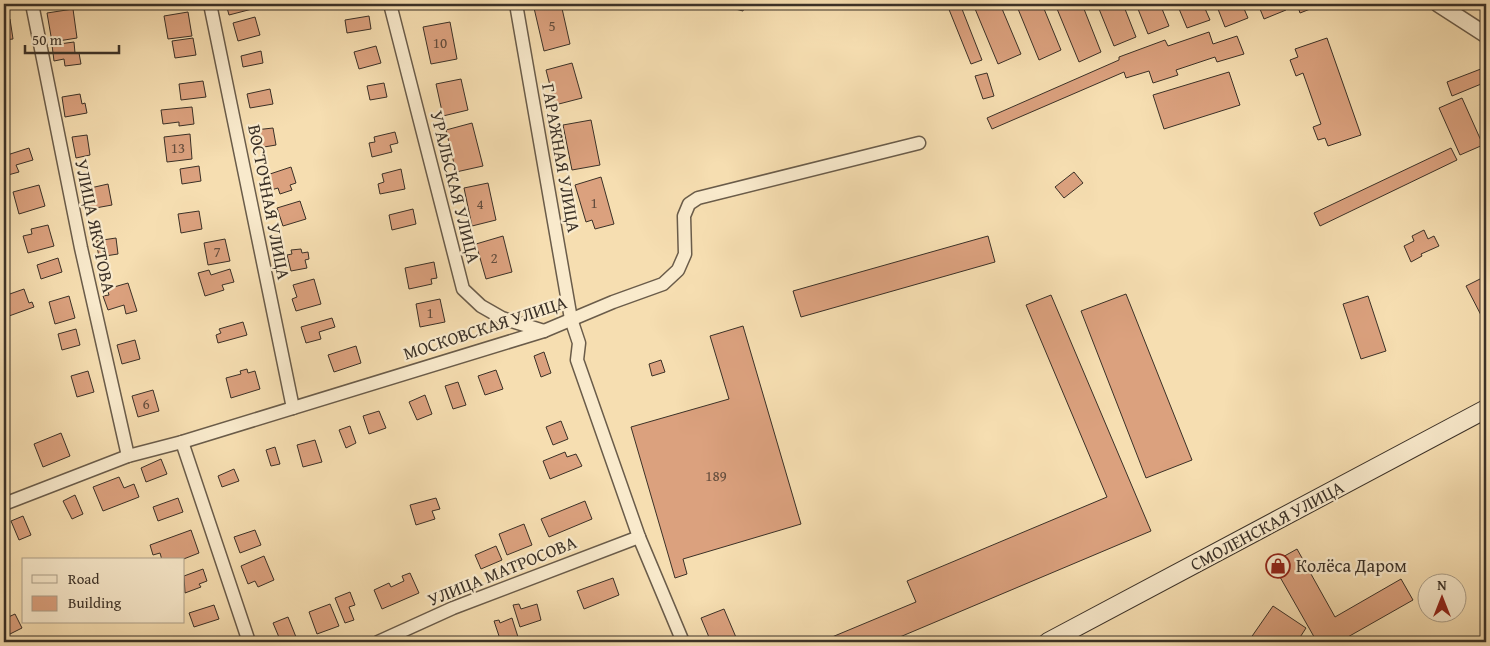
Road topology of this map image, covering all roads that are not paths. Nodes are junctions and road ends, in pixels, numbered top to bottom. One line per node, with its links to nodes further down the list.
1 (32, 4): 13 (street, УЛИЦА ЯКУТОВА)
2 (210, 4): 10 (street, ВОСТОЧНАЯ УЛИЦА)
3 (390, 4): 9 (street, УРАЛЬСКАЯ УЛИЦА)
4 (516, 4): 8 (street, ГАРАЖНАЯ УЛИЦА)
5 (1438, 4): 6 (street)
6 (1486, 35)
7 (920, 143): 8 (street, МОСКОВСКАЯ УЛИЦА)
8 (571, 319): 9 (street, МОСКОВСКАЯ УЛИЦА); 15 (street, ГАРАЖНАЯ УЛИЦА)
9 (544, 331): 10 (street, МОСКОВСКАЯ УЛИЦА)
10 (293, 408): 12 (street, МОСКОВСКАЯ УЛИЦА)
11 (1486, 409): 19 (main road, СМОЛЕНСКАЯ УЛИЦА)
12 (182, 442): 13 (street, МОСКОВСКАЯ УЛИЦА); 16 (street)
13 (128, 456): 14 (street, МОСКОВСКАЯ УЛИЦА)
14 (4, 504)
15 (640, 536): 17 (street, УЛИЦА МАТРОСОВА); 18 (street, ГАРАЖНАЯ УЛИЦА)
16 (249, 642)
17 (378, 642)
18 (683, 642)
19 (1048, 642)

